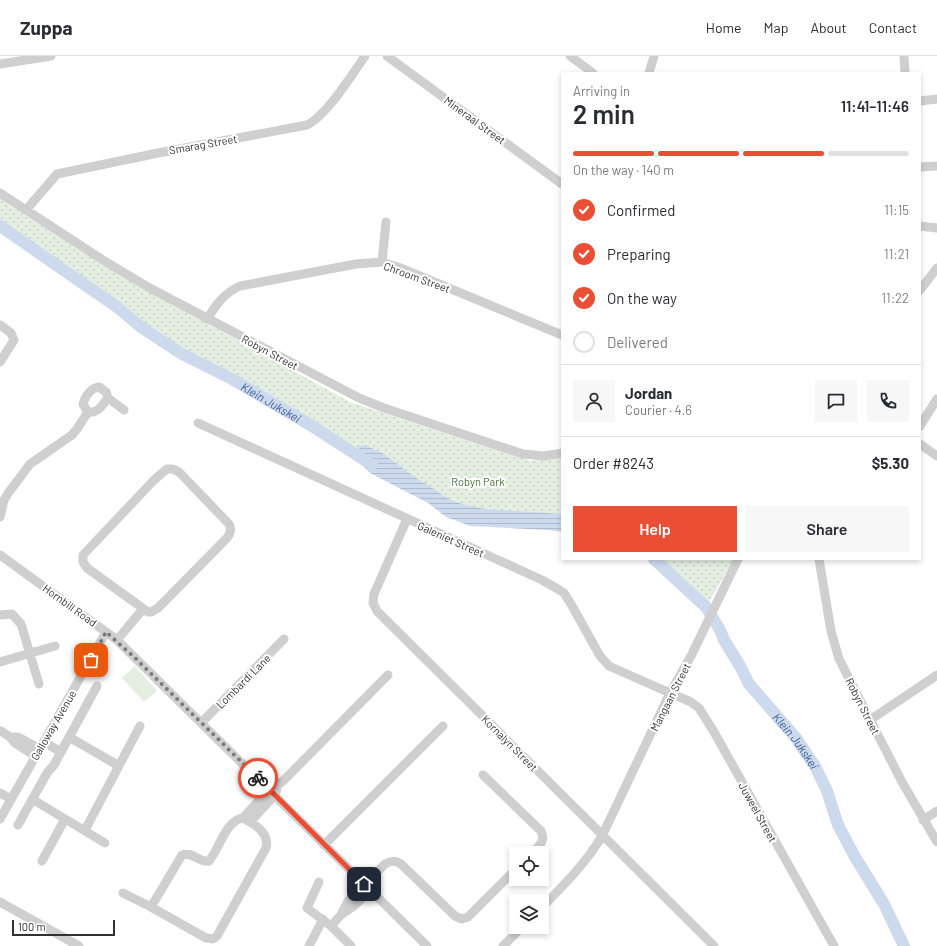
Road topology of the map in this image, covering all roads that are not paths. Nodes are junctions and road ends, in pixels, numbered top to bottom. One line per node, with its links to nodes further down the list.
1 (51, 56): 7 (street)
2 (365, 56): 17 (street, Smarag Street)
3 (387, 56): 15 (street, Mineraal Street)
4 (570, 56): 8 (street)
5 (654, 56): 9 (street)
6 (904, 56): 10 (street)
7 (0, 64)
8 (592, 72)
9 (649, 72)
10 (905, 72)
11 (937, 99): 12 (street)
12 (921, 101)
13 (937, 166): 14 (street)
14 (921, 167)
15 (561, 183)
16 (0, 193): 17 (street, Robyn Street)
17 (26, 210): 24 (street, Robyn Street)
18 (386, 222): 21 (street)
19 (921, 226): 20 (street)
20 (937, 228)
21 (382, 262): 24 (street, Chroom Street); 26 (street, Chroom Street)
22 (937, 268): 23 (street)
23 (921, 289)
24 (208, 319): 35 (street, Robyn Street)
25 (0, 324): 27 (street)
26 (561, 335)
27 (0, 362)
28 (108, 398): 30 (street); 31 (street); 31 (street)
29 (937, 399): 33 (street)
30 (124, 410)
31 (88, 412): 37 (street)
32 (198, 423): 38 (street, Galeniet Street)
33 (921, 424)
34 (921, 445): 36 (street)
35 (561, 453)
36 (937, 456)
37 (0, 517)
38 (407, 519): 54 (street, Galeniet Street); 76 (street, Kornalyn Street)
39 (0, 555): 44 (street, Hornbill Road)
40 (737, 560): 54 (street, Mangaan Street)
41 (819, 560): 55 (street, Robyn Street)
42 (143, 609): 42 (street); 46 (street)
43 (0, 615): 48 (street)
44 (106, 632): 46 (street, Hornbill Road); 61 (street, Galloway Avenue)
45 (284, 639): 56 (street, Lombardi Lane)
46 (117, 640): 56 (street, Hornbill Road)
47 (55, 646): 48 (street)
48 (29, 654): 49 (street); 52 (street)
49 (0, 662)
50 (388, 675): 65 (street)
51 (937, 676): 55 (street)
52 (39, 684)
53 (97, 686): 60 (street)
54 (670, 693): 76 (street, Mangaan Street); 98 (street, Juweel Street)
55 (870, 720): 73 (street, Robyn Street)
56 (202, 722): 65 (street, Hornbill Road)
57 (140, 726): 63 (street)
58 (443, 726): 79 (street)
59 (0, 729): 61 (street)
60 (69, 737): 62 (street); 63 (street)
61 (40, 749): 62 (street); 68 (street, Galloway Avenue)
62 (62, 752): 67 (street)
63 (119, 766): 75 (street)
64 (484, 775): 80 (street)
65 (274, 790): 72 (street); 79 (street, Hornbill Road)
66 (0, 793): 68 (street)
67 (32, 799): 71 (street); 74 (street)
68 (6, 803): 70 (street, Galloway Avenue)
69 (937, 811): 73 (street)
70 (0, 819)
71 (65, 819): 75 (street); 81 (street)
72 (247, 820): 88 (street); 88 (street)
73 (923, 820): 78 (street, Robyn Street)
74 (18, 824)
75 (85, 830): 77 (street)
76 (602, 836): 86 (street, Mangaan Street); 97 (street, Kornalyn Street)
77 (105, 842)
78 (937, 842)
79 (324, 845): 84 (street, Hornbill Road)
80 (539, 846)
81 (42, 861)
82 (509, 876): 84 (street)
83 (319, 882): 89 (street)
84 (367, 887): 90 (street); 95 (street, Hornbill Road)
85 (123, 893): 88 (street)
86 (549, 900)
87 (0, 902): 92 (street)
88 (151, 907)
89 (323, 919): 90 (street); 93 (street)
90 (331, 926): 94 (street)
91 (515, 934): 96 (street)
92 (79, 946)
93 (309, 946)
94 (351, 946)
95 (427, 946)
96 (503, 946)
97 (714, 946)
98 (834, 946)

